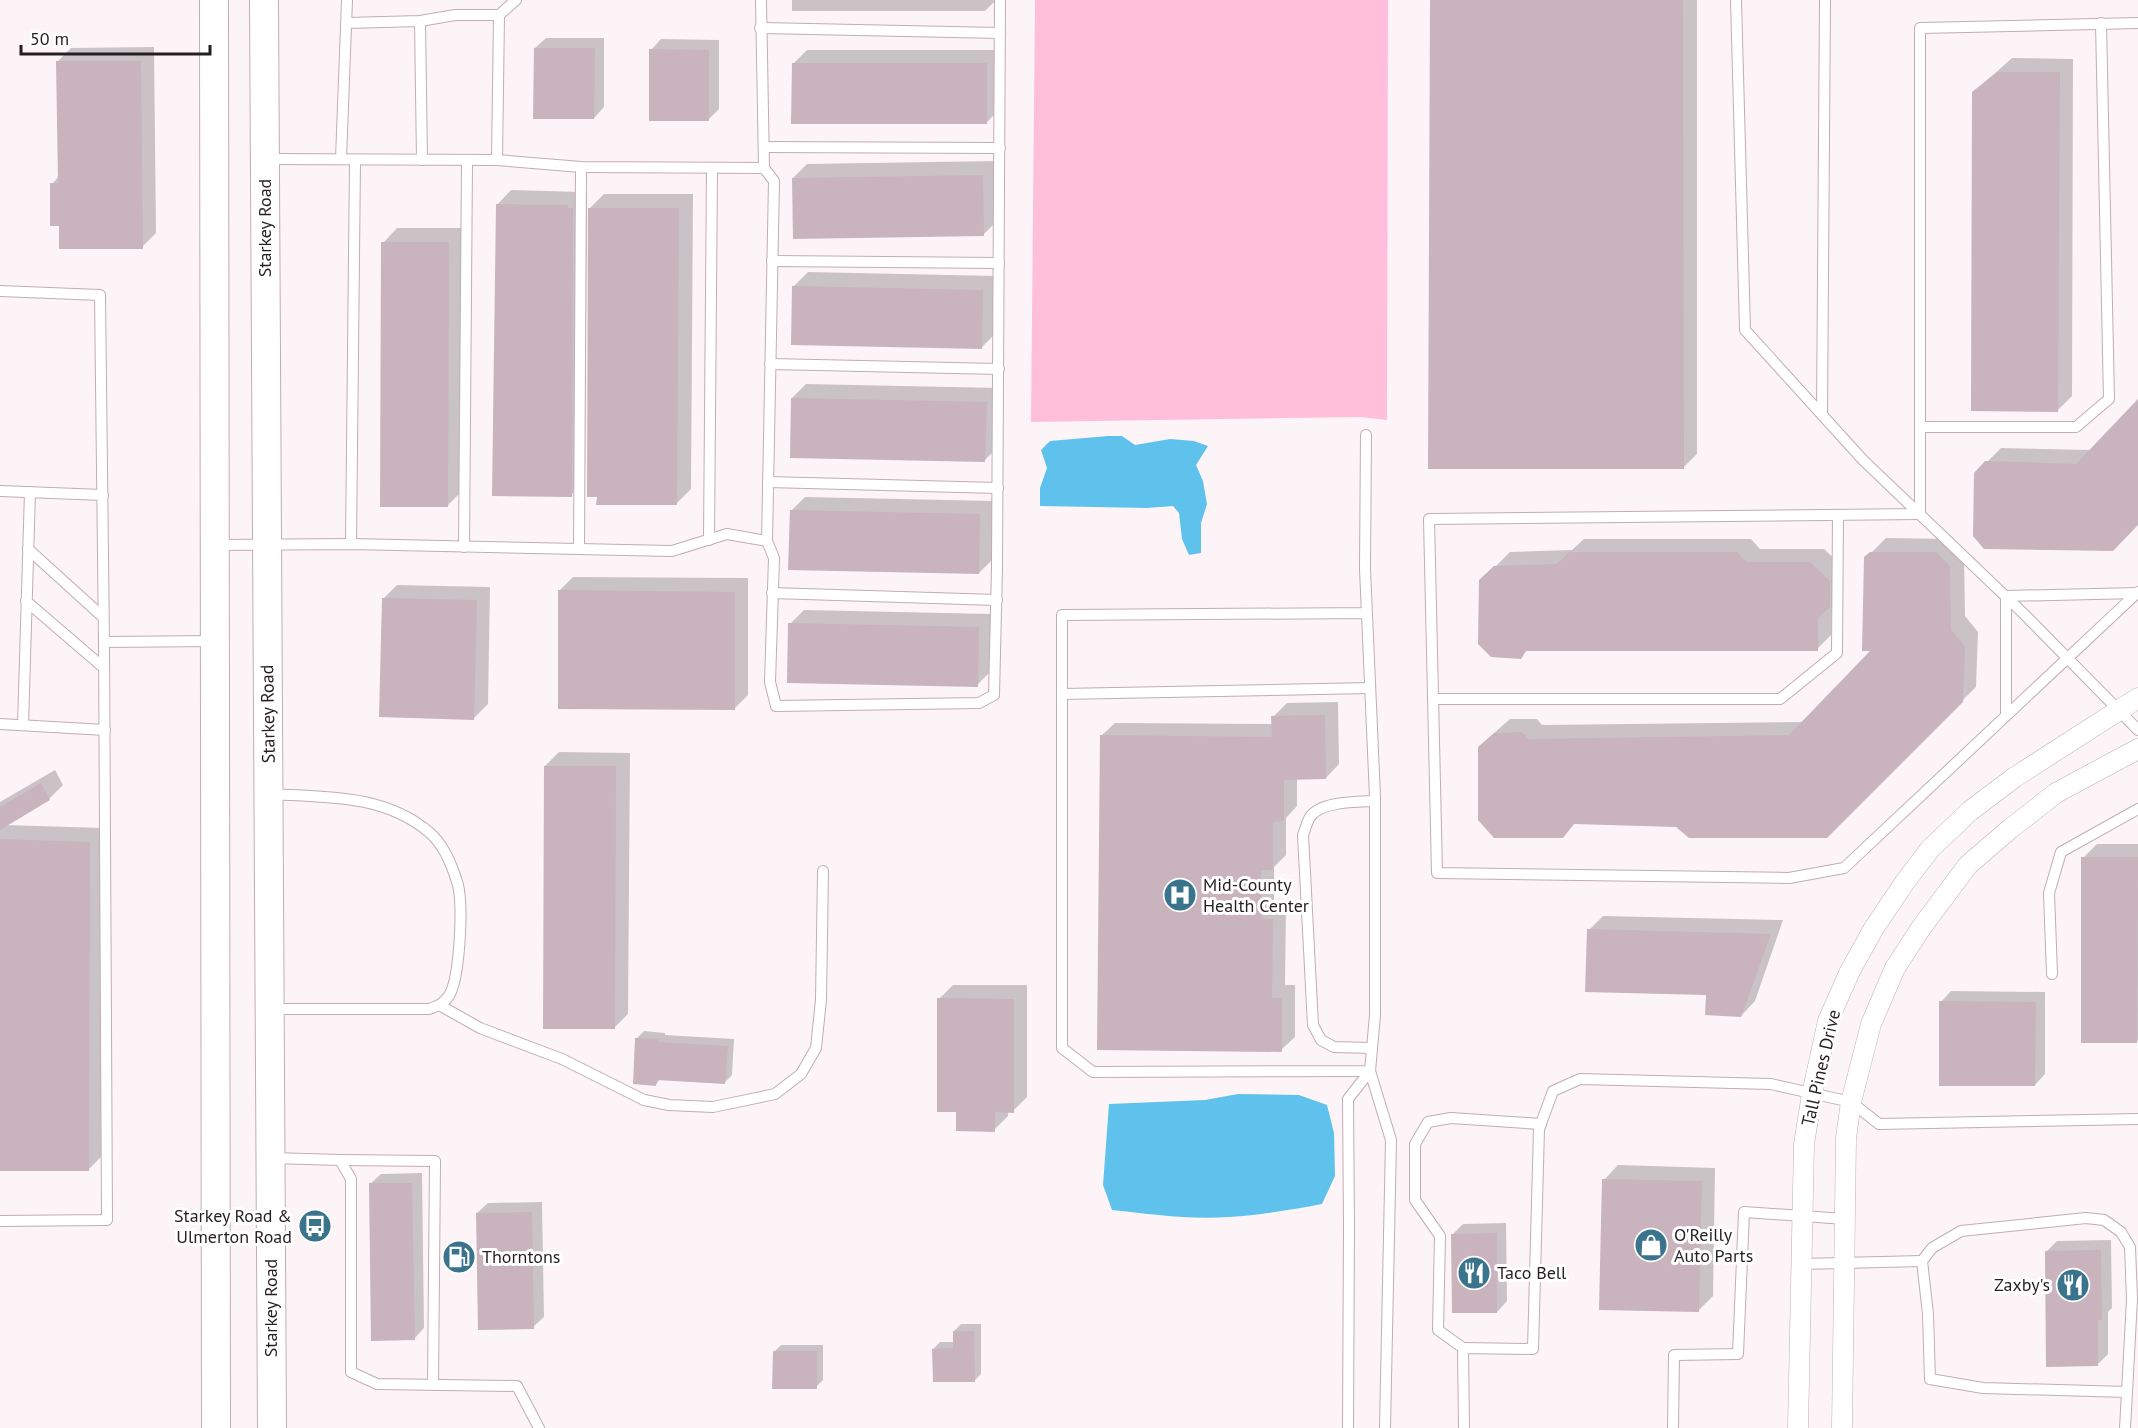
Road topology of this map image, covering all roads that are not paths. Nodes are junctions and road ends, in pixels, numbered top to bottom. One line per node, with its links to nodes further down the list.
1 (214, 0): 46 (main road)
2 (264, 0): 18 (main road, Starkey Road)
3 (347, 0): 11 (lane)
4 (516, 0): 9 (lane)
5 (761, 0): 14 (lane)
6 (1000, 0): 15 (lane)
7 (1736, 0): 32 (lane)
8 (1825, 0): 32 (lane)
9 (499, 15): 10 (lane); 22 (lane)
10 (420, 21): 11 (lane); 21 (lane)
11 (347, 23): 19 (lane)
12 (2101, 23): 13 (lane); 33 (lane); 33 (lane)
13 (2138, 23)
14 (760, 28): 15 (lane); 16 (lane)
15 (1000, 33): 17 (lane)
16 (764, 147): 17 (lane); 25 (lane)
17 (1000, 148): 28 (lane)
18 (265, 159): 19 (lane); 44 (main road, Starkey Road)
19 (341, 159): 20 (lane)
20 (355, 160): 21 (lane); 45 (lane)
21 (422, 160): 23 (lane)
22 (497, 160): 23 (lane); 24 (lane)
23 (466, 161): 47 (lane)
24 (580, 167): 26 (lane); 49 (lane)
25 (764, 168): 26 (lane); 27 (lane)
26 (712, 169): 42 (lane)
27 (772, 261): 28 (lane); 30 (lane)
28 (999, 263): 31 (lane)
29 (0, 291): 39 (lane)
30 (770, 364): 31 (lane); 35 (lane)
31 (999, 369): 36 (lane)
32 (1822, 414): 40 (lane)
33 (1920, 428): 40 (lane)
34 (1366, 435): 55 (lane)
35 (768, 482): 36 (lane); 43 (lane)
36 (998, 488): 53 (lane)
37 (0, 491): 38 (lane)
38 (30, 492): 39 (lane); 48 (lane)
39 (103, 495): 56 (lane)
40 (1920, 514): 41 (lane); 52 (lane)
41 (1838, 515): 64 (lane); 64 (lane)
42 (709, 540): 43 (lane); 49 (lane)
43 (767, 541): 50 (lane)
44 (266, 544): 45 (lane); 46 (lane); 72 (main road, Starkey Road)
45 (351, 544): 47 (lane)
46 (215, 545): 57 (main road)
47 (464, 547): 49 (lane)
48 (28, 549): 54 (lane); 56 (lane)
49 (579, 549)
50 (772, 593): 53 (lane); 53 (lane)
51 (2138, 593): 52 (lane); 59 (lane)
52 (2006, 596): 59 (lane); 66 (lane)
53 (997, 600)
54 (26, 601): 60 (lane); 68 (lane)
55 (1367, 613): 61 (lane); 62 (lane)
56 (103, 617): 58 (lane)
57 (215, 641): 58 (lane); 96 (main road)
58 (104, 642): 60 (lane)
59 (2068, 658): 65 (lane); 66 (lane)
60 (104, 668): 69 (lane)
61 (1370, 688): 62 (lane); 73 (lane)
62 (1062, 694): 80 (lane)
63 (2138, 698): 65 (street, Tall Pines Drive)
64 (1433, 699): 66 (lane)
65 (2120, 710): 70 (lane); 81 (street, Tall Pines Drive)
66 (2006, 716)
67 (0, 724): 68 (lane)
68 (23, 725): 69 (lane)
69 (105, 730): 89 (lane)
70 (2138, 730)
71 (2138, 749): 82 (street, Tall Pines Drive)
72 (269, 794): 77 (lane); 78 (main road, Starkey Road)
73 (1376, 801): 79 (lane); 79 (lane)
74 (2138, 809): 76 (lane)
75 (823, 871): 77 (lane)
76 (2052, 974)
77 (441, 1006): 78 (lane)
78 (271, 1009): 85 (main road, Starkey Road)
79 (1372, 1048): 80 (lane)
80 (1370, 1071): 99 (lane); 100 (lane)
81 (1812, 1094): 82 (lane); 84 (lane); 87 (street, Tall Pines Drive)
82 (1851, 1102): 83 (lane); 88 (street, Tall Pines Drive)
83 (2138, 1119)
84 (1541, 1124): 93 (lane); 93 (lane)
85 (272, 1158): 86 (lane); 97 (main road, Starkey Road)
86 (340, 1160): 94 (lane); 94 (lane)
87 (1802, 1216): 88 (lane); 92 (street, Tall Pines Drive); 102 (lane)
88 (1845, 1219): 91 (street, Tall Pines Drive)
89 (0, 1221)
90 (1922, 1261): 91 (lane); 95 (lane); 95 (lane)
91 (1844, 1262): 92 (lane); 104 (street, Tall Pines Drive)
92 (1801, 1264): 103 (street, Tall Pines Drive)
93 (1463, 1348): 101 (lane)
94 (433, 1385): 98 (lane)
95 (2127, 1392): 105 (lane)
96 (216, 1428)
97 (272, 1428)
98 (539, 1428)
99 (1348, 1428)
100 (1385, 1428)
101 (1464, 1428)
102 (1673, 1428)
103 (1798, 1428)
104 (1842, 1428)
105 (2125, 1428)

